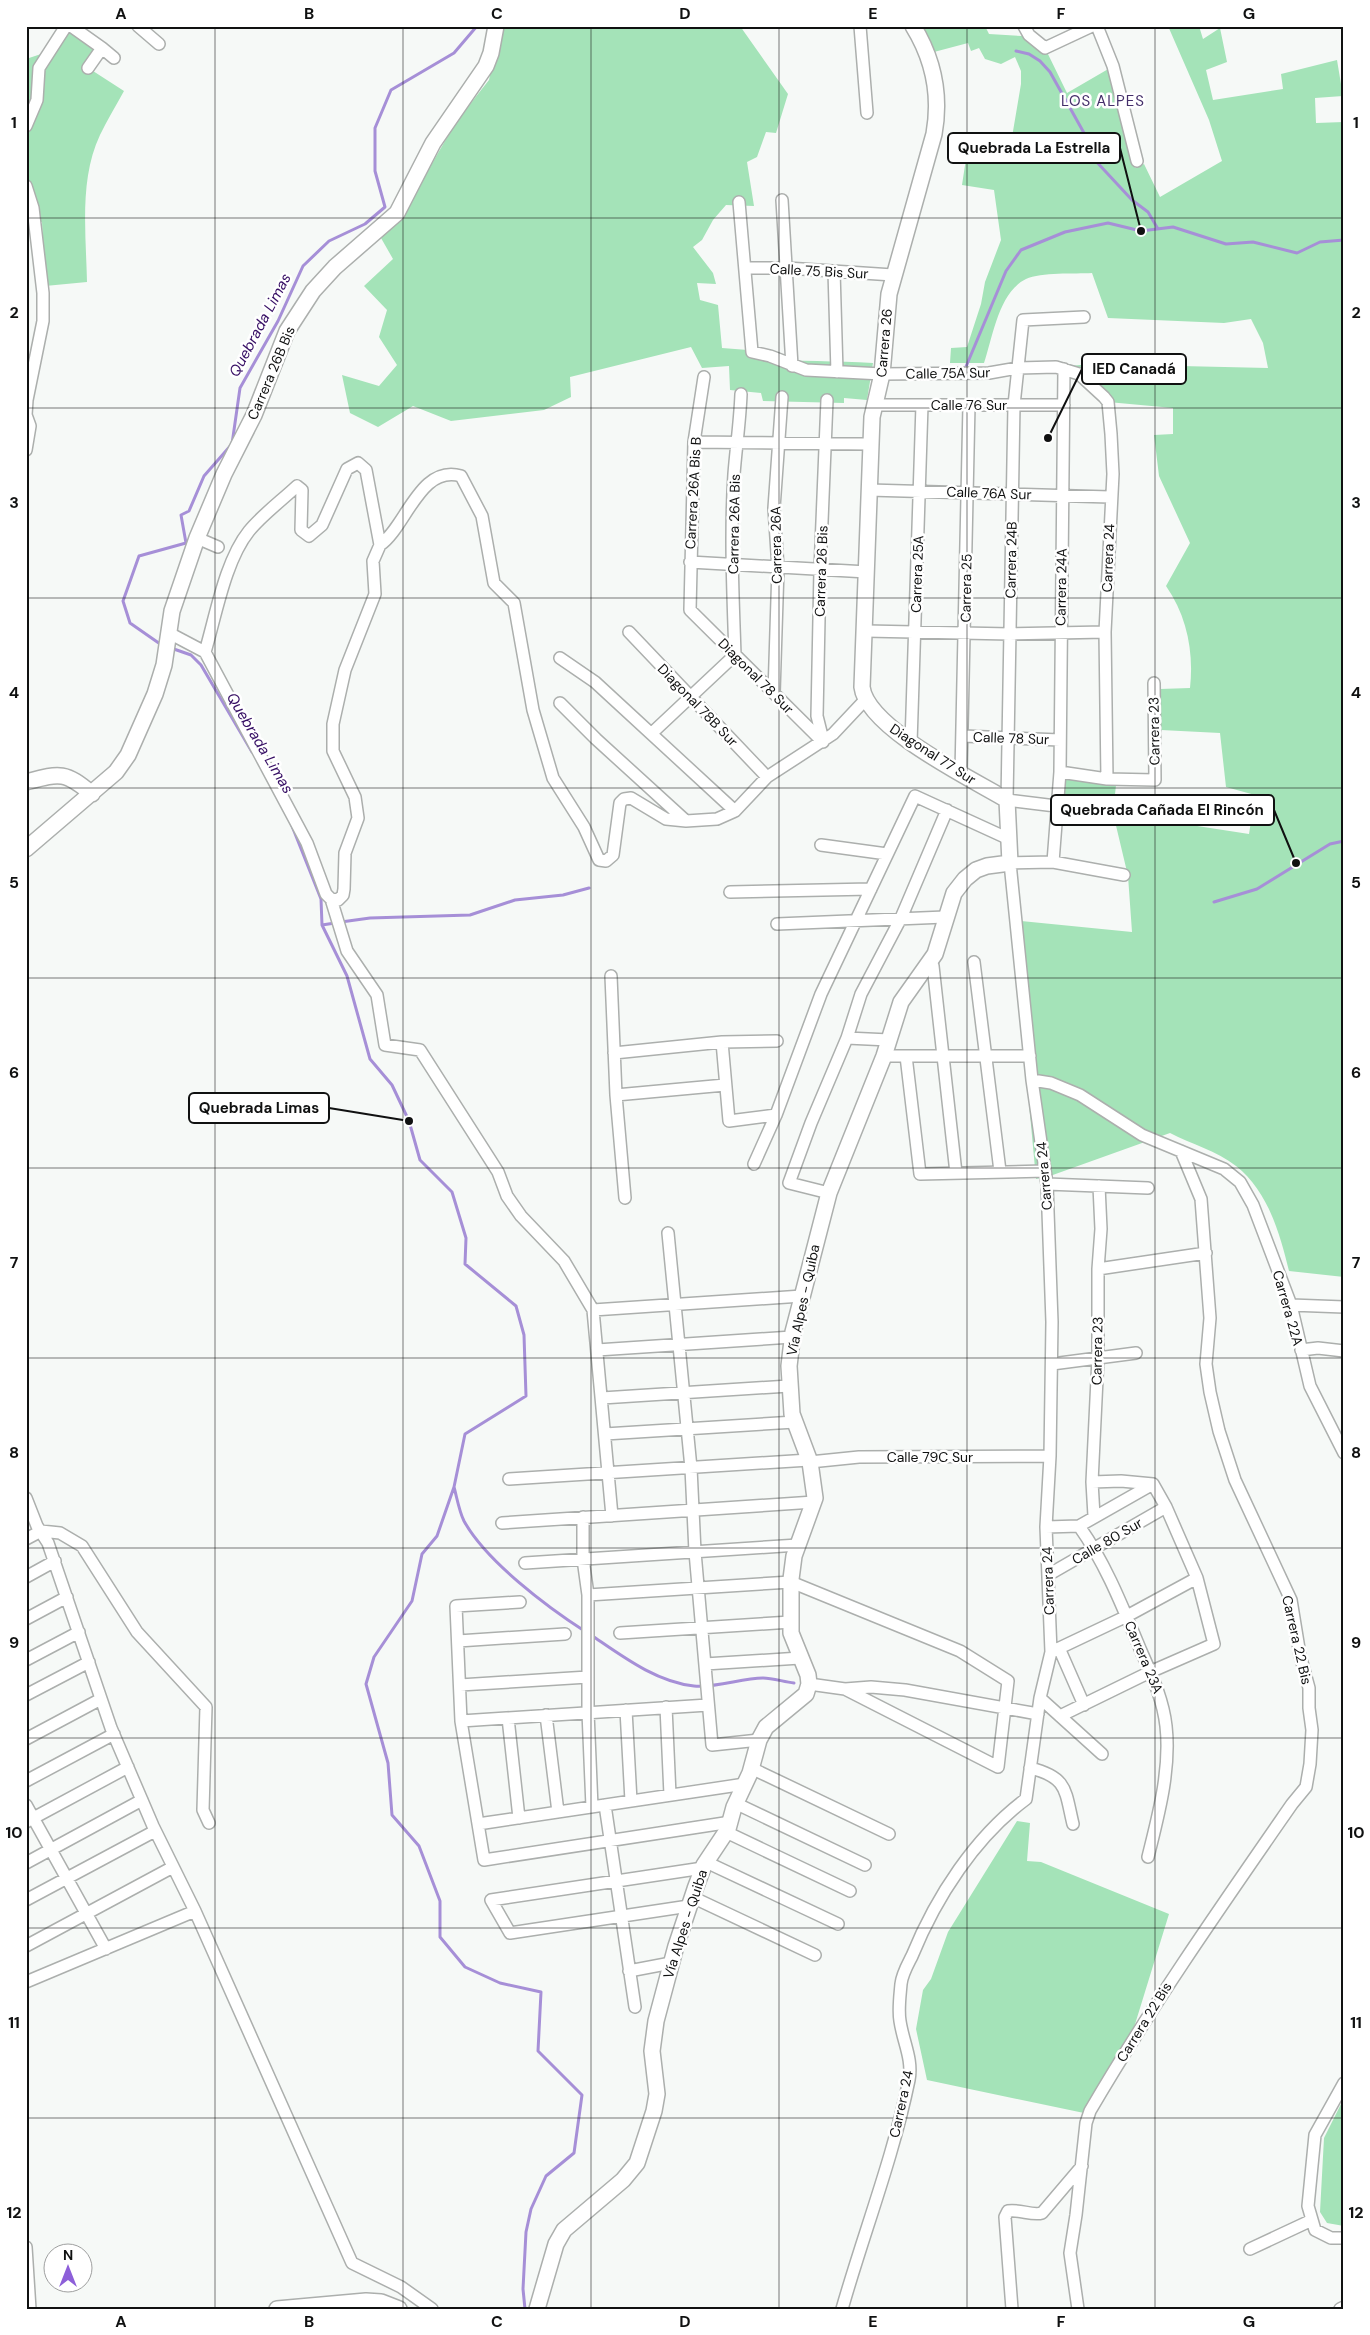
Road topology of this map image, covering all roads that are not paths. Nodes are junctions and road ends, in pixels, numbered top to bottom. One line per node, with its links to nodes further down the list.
1 (66, 26): 15 (street)
2 (71, 26): 11 (street)
3 (138, 26): 10 (street)
4 (496, 26): 51 (street, Carrera 26B Bis)
5 (860, 26): 14 (street)
6 (913, 26): 23 (street, Carrera 26)
7 (1024, 26): 8 (street)
8 (1092, 26)
9 (1097, 26): 16 (street)
10 (159, 44)
11 (102, 48): 12 (street); 13 (street)
12 (114, 58)
13 (88, 68)
14 (867, 113)
15 (26, 126)
16 (1137, 161)
17 (26, 186): 44 (street)
18 (782, 200): 21 (street)
19 (739, 202): 20 (street)
20 (745, 268): 21 (street, Calle 75 Bis Sur); 25 (street, Calle 75A Sur)
21 (787, 268): 22 (street, Calle 75 Bis Sur); 25 (street)
22 (834, 271): 23 (street, Calle 75 Bis Sur); 28 (street)
23 (893, 275): 29 (street, Carrera 26)
24 (1084, 317): 26 (street, Carrera 24B)
25 (792, 366): 28 (street, Calle 75A Sur)
26 (1018, 368): 27 (street, Calle 75A Sur); 29 (street, Calle 75A Sur); 37 (street, Carrera 24B)
27 (1060, 368): 38 (street, Carrera 24A); 50 (street, Carrera 24)
28 (838, 372): 29 (street, Calle 75A Sur)
29 (882, 374): 34 (street, Carrera 26)
30 (704, 377): 39 (street, Carrera 26A Bis B)
31 (741, 394): 40 (street, Carrera 26A Bis)
32 (782, 397): 41 (street, Carrera 26A)
33 (827, 400): 42 (street, Carrera 26 Bis)
34 (875, 405): 35 (street, Calle 76 Sur); 43 (street, Carrera 26)
35 (922, 405): 36 (street, Calle 76 Sur); 46 (street, Carrera 25A)
36 (970, 405): 37 (street, Calle 76 Sur); 47 (street, Carrera 25)
37 (1014, 405): 38 (street, Calle 76 Sur); 48 (street, Carrera 24B)
38 (1064, 405): 49 (street, Carrera 24A)
39 (694, 442): 40 (street); 54 (street, Carrera 26A Bis B)
40 (739, 443): 41 (street); 55 (street, Carrera 26A Bis)
41 (780, 443): 42 (street); 56 (street, Carrera 26A)
42 (826, 444): 43 (street); 57 (street, Carrera 26 Bis)
43 (870, 444): 45 (street, Carrera 26)
44 (26, 450)
45 (869, 490): 46 (street, Calle 76A Sur); 58 (street, Carrera 26)
46 (919, 491): 47 (street, Calle 76A Sur); 62 (street, Carrera 25A)
47 (968, 493): 48 (street, Calle 76A Sur); 63 (street, Carrera 25)
48 (1012, 494): 49 (street, Calle 76A Sur); 65 (street, Carrera 24B)
49 (1062, 496): 50 (street, Calle 76A Sur); 66 (street, Carrera 24A)
50 (1110, 497): 64 (street, Carrera 24)
51 (197, 538): 53 (street); 67 (street, Carrera 26B Bis)
52 (380, 545): 68 (street); 93 (street); 103 (street)
53 (218, 546)
54 (690, 562): 55 (street); 59 (street, Carrera 26A Bis B)
55 (733, 565): 56 (street); 69 (street, Carrera 26A Bis)
56 (778, 568): 57 (street); 72 (street, Carrera 26A)
57 (820, 570): 58 (street); 80 (street, Carrera 26 Bis)
58 (867, 572): 60 (street, Carrera 26)
59 (690, 610): 69 (street, Diagonal 78 Sur)
60 (866, 631): 62 (street); 74 (street, Carrera 26)
61 (629, 632): 73 (street, Diagonal 78B Sur)
62 (915, 632): 63 (street); 81 (street, Carrera 25A)
63 (965, 632): 65 (street); 77 (street, Carrera 25)
64 (1105, 632): 66 (street); 85 (street, Carrera 24)
65 (1010, 634): 66 (street); 78 (street, Carrera 24B)
66 (1061, 634): 79 (street, Carrera 24A)
67 (168, 642): 68 (street); 87 (street, Carrera 26B Bis)
68 (205, 652): 103 (street)
69 (735, 655): 72 (street, Diagonal 78 Sur); 73 (street)
70 (560, 658): 76 (street)
71 (1154, 683): 85 (street, Carrera 23)
72 (774, 693): 80 (street, Diagonal 78 Sur)
73 (690, 698): 76 (street); 84 (street, Diagonal 78B Sur)
74 (865, 700): 80 (street); 81 (street, Diagonal 77 Sur)
75 (560, 703): 93 (street)
76 (652, 733): 91 (street)
77 (962, 736): 78 (street, Calle 78 Sur); 82 (street, Carrera 25)
78 (1008, 738): 79 (street, Calle 78 Sur); 88 (street, Carrera 24B)
79 (1060, 740): 83 (street, Carrera 24A)
80 (823, 742): 84 (street)
81 (911, 743): 82 (street, Diagonal 77 Sur)
82 (961, 772): 88 (street, Diagonal 77 Sur)
83 (1060, 772): 85 (street); 89 (street, Carrera 24A)
84 (767, 777): 91 (street)
85 (1107, 779)
86 (26, 782): 87 (street)
87 (92, 794): 96 (street, Carrera 26B Bis)
88 (1007, 800): 89 (street); 94 (street, Carrera 24)
89 (1058, 805): 92 (street); 98 (street, Carrera 24A)
90 (948, 810): 94 (street); 97 (street); 105 (street)
91 (735, 811): 93 (street)
92 (1113, 813)
93 (686, 821)
94 (1009, 838): 99 (street, Carrera 24)
95 (820, 845): 97 (street)
96 (26, 849)
97 (888, 854): 101 (street)
98 (1054, 862): 99 (street); 100 (street)
99 (1010, 863): 104 (street, Vía Alpes - Quiba); 120 (street, Carrera 24)
100 (1124, 875)
101 (871, 889): 102 (street); 106 (street)
102 (730, 892)
103 (331, 899): 142 (street)
104 (945, 917): 105 (street); 108 (street, Vía Alpes - Quiba)
105 (901, 918): 106 (street); 111 (street)
106 (854, 922): 107 (street); 124 (street)
107 (777, 924)
108 (930, 962): 112 (street, Vía Alpes - Quiba); 118 (street)
109 (974, 962): 119 (street)
110 (611, 976): 115 (street)
111 (847, 1038): 112 (street); 133 (street)
112 (890, 1040): 116 (street, Vía Alpes - Quiba)
113 (777, 1041): 114 (street)
114 (722, 1042): 115 (street); 122 (street)
115 (614, 1054): 123 (street)
116 (884, 1056): 117 (street); 133 (street, Vía Alpes - Quiba)
117 (906, 1056): 118 (street); 129 (street)
118 (943, 1056): 119 (street); 129 (street)
119 (986, 1056): 120 (street); 127 (street)
120 (1030, 1056): 121 (street, Carrera 24)
121 (1032, 1080): 125 (street); 128 (street, Carrera 24)
122 (725, 1085): 123 (street); 124 (street)
123 (616, 1095): 134 (street)
124 (776, 1114): 126 (street)
125 (1181, 1151): 136 (street, Carrera 22 Bis); 140 (street, Carrera 22A)
126 (754, 1164)
127 (1000, 1171): 128 (street); 129 (street)
128 (1045, 1171): 130 (street, Carrera 24)
129 (956, 1173)
130 (1047, 1184): 131 (street); 150 (street, Carrera 24)
131 (1099, 1186): 132 (street); 137 (street, Carrera 23)
132 (1148, 1188)
133 (829, 1193): 138 (street, Vía Alpes - Quiba)
134 (625, 1198)
135 (668, 1233): 139 (street)
136 (1206, 1253): 137 (street); 272 (street, Carrera 22 Bis)
137 (1098, 1270): 149 (street, Carrera 23)
138 (802, 1296): 139 (street); 143 (street, Vía Alpes - Quiba)
139 (675, 1304): 142 (street); 144 (street)
140 (1291, 1305): 141 (street); 146 (street, Carrera 22A)
141 (1344, 1307)
142 (593, 1310): 145 (street)
143 (792, 1337): 144 (street); 151 (street, Vía Alpes - Quiba)
144 (679, 1344): 145 (street); 152 (street)
145 (597, 1350): 153 (street)
146 (1301, 1350): 147 (street); 157 (street, Carrera 22A)
147 (1344, 1351)
148 (1136, 1353): 149 (street)
149 (1098, 1358): 150 (street); 163 (street, Carrera 23)
150 (1052, 1364): 158 (street, Carrera 24)
151 (790, 1386): 152 (street); 154 (street, Vía Alpes - Quiba)
152 (684, 1393): 153 (street); 155 (street)
153 (602, 1398): 156 (street)
154 (795, 1422): 155 (street); 159 (street, Vía Alpes - Quiba)
155 (687, 1429): 156 (street); 160 (street)
156 (605, 1434): 161 (street)
157 (1344, 1453)
158 (1050, 1456): 159 (street, Calle 79C Sur); 174 (street, Carrera 24)
159 (809, 1461): 160 (street, Calle 79C Sur); 166 (street, Vía Alpes - Quiba)
160 (691, 1468): 161 (street, Calle 79C Sur); 168 (street)
161 (609, 1473): 162 (street, Calle 79C Sur); 169 (street)
162 (509, 1480)
163 (1092, 1482): 164 (street); 170 (street, Carrera 23)
164 (1153, 1484): 167 (street); 170 (street)
165 (26, 1498): 175 (street)
166 (814, 1502): 168 (street); 177 (street, Vía Alpes - Quiba)
167 (1166, 1507): 178 (street, Calle 80 Sur); 185 (street)
168 (693, 1510): 169 (street); 179 (street)
169 (612, 1516): 171 (street)
170 (1094, 1516): 173 (street)
171 (583, 1517): 172 (street); 180 (street)
172 (502, 1523)
173 (1079, 1526): 174 (street); 178 (street, Carrera 23A)
174 (1046, 1527): 183 (street, Carrera 24)
175 (41, 1532): 176 (street); 181 (street); 242 (street)
176 (26, 1539)
177 (798, 1545): 179 (street); 186 (street, Vía Alpes - Quiba)
178 (1094, 1548): 183 (street, Calle 80 Sur); 191 (street, Carrera 23A)
179 (695, 1552): 180 (street); 187 (street)
180 (582, 1559): 182 (street); 188 (street)
181 (55, 1562): 184 (street); 189 (street)
182 (525, 1562)
183 (1048, 1575): 199 (street, Carrera 24)
184 (26, 1577)
185 (1197, 1578): 191 (street); 204 (street)
186 (791, 1582): 187 (street); 193 (street, Vía Alpes - Quiba); 215 (street)
187 (698, 1588): 188 (street); 194 (street)
188 (588, 1595): 205 (street)
189 (67, 1597): 192 (street); 195 (street)
190 (520, 1602): 198 (street)
191 (1127, 1616): 199 (street); 204 (street, Carrera 23A)
192 (26, 1619)
193 (791, 1622): 194 (street); 200 (street, Vía Alpes - Quiba)
194 (702, 1628): 196 (street); 203 (street)
195 (78, 1632): 201 (street); 202 (street)
196 (620, 1633)
197 (565, 1634): 198 (street)
198 (458, 1641): 207 (street)
199 (1055, 1650): 210 (street, Carrera 24); 213 (street)
200 (800, 1658): 203 (street); 206 (street, Vía Alpes - Quiba)
201 (26, 1660)
202 (89, 1662): 209 (street); 211 (street)
203 (705, 1664): 212 (street)
204 (1150, 1672): 213 (street); 250 (street, Carrera 23A)
205 (588, 1677): 207 (street); 217 (street)
206 (809, 1684): 208 (street); 225 (street, Vía Alpes - Quiba)
207 (460, 1685): 222 (street)
208 (845, 1689): 215 (street); 215 (street)
209 (26, 1695)
210 (1040, 1698): 218 (street, Carrera 24); 220 (street)
211 (101, 1699): 223 (street); 224 (street)
212 (708, 1704): 214 (street); 225 (street)
213 (1084, 1705): 220 (street)
214 (666, 1707): 216 (street); 232 (street)
215 (1004, 1708): 218 (street)
216 (626, 1710): 217 (street); 234 (street)
217 (588, 1712): 219 (street); 238 (street)
218 (1038, 1714): 229 (street, Carrera 24)
219 (546, 1715): 221 (street); 239 (street)
220 (1060, 1716): 226 (street)
221 (508, 1718): 222 (street); 240 (street)
222 (461, 1721): 243 (street)
223 (114, 1734): 227 (street); 230 (street)
224 (26, 1739)
225 (759, 1740): 228 (street, Vía Alpes - Quiba)
226 (1102, 1754)
227 (128, 1767): 233 (street); 241 (street)
228 (751, 1768): 231 (street, Vía Alpes - Quiba); 247 (street)
229 (1030, 1768): 244 (street); 282 (street, Carrera 24)
230 (26, 1781)
231 (745, 1784): 232 (street); 235 (street, Vía Alpes - Quiba)
232 (670, 1795): 234 (street)
233 (142, 1800): 246 (street); 249 (street)
234 (630, 1801): 237 (street)
235 (735, 1803): 245 (street, Vía Alpes - Quiba); 253 (street)
236 (26, 1805): 241 (street)
237 (605, 1805): 238 (street); 248 (street)
238 (592, 1807): 239 (street)
239 (558, 1812): 240 (street)
240 (519, 1818): 243 (street)
241 (30, 1820): 249 (street)
242 (209, 1823)
243 (478, 1824): 248 (street)
244 (1073, 1824)
245 (728, 1828): 248 (street); 252 (street, Vía Alpes - Quiba); 257 (street)
246 (155, 1831): 254 (street); 255 (street)
247 (889, 1834)
248 (610, 1841): 256 (street)
249 (51, 1850): 251 (street); 255 (street)
250 (1148, 1858)
251 (26, 1863)
252 (705, 1865): 256 (street); 259 (street, Vía Alpes - Quiba); 263 (street)
253 (865, 1865)
254 (173, 1867): 260 (street); 261 (street)
255 (67, 1878): 258 (street); 261 (street)
256 (616, 1881): 262 (street); 262 (street)
257 (850, 1891)
258 (26, 1900)
259 (691, 1901): 262 (street); 266 (street); 267 (street, Vía Alpes - Quiba)
260 (195, 1911): 265 (street); 280 (street)
261 (87, 1914): 264 (street); 265 (street)
262 (621, 1916): 268 (street)
263 (838, 1924)
264 (26, 1946)
265 (106, 1948): 269 (street)
266 (815, 1955)
267 (671, 1963): 268 (street); 281 (street, Vía Alpes - Quiba)
268 (629, 1971): 270 (street)
269 (26, 1982)
270 (635, 2007)
271 (1344, 2083): 273 (street)
272 (1082, 2166): 283 (street); 284 (street, Carrera 22 Bis)
273 (1312, 2220): 274 (street); 276 (street)
274 (1344, 2238)
275 (26, 2247): 277 (street)
276 (1250, 2249)
277 (30, 2309)
278 (277, 2309): 279 (street)
279 (399, 2309)
280 (432, 2309)
281 (537, 2309)
282 (842, 2309)
283 (1012, 2309)
284 (1078, 2309)

